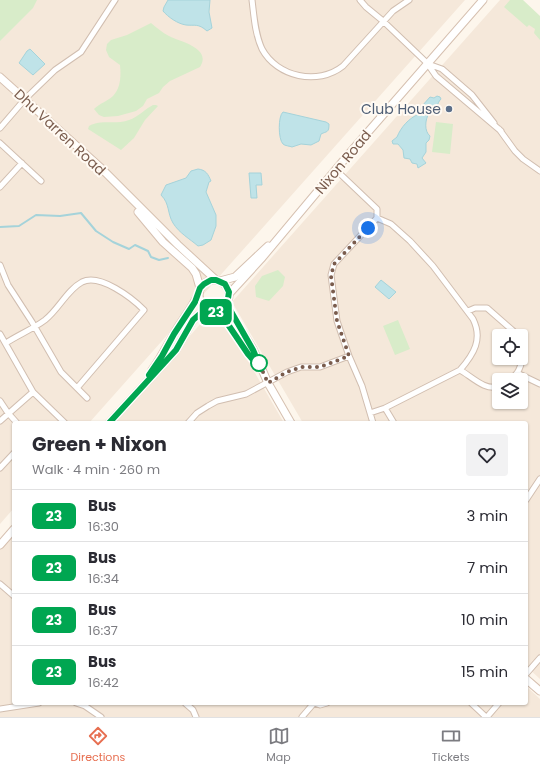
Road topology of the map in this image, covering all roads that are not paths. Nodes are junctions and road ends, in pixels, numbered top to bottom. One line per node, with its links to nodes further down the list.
1 (115, 0): 9 (street)
2 (252, 0): 6 (street)
3 (360, 0): 6 (street)
4 (409, 0): 6 (street)
5 (483, 0): 7 (main road, Nixon Road)
6 (383, 21): 7 (street)
7 (428, 63): 11 (street); 11 (street); 14 (main road, Nixon Road)
8 (0, 77): 9 (main road, Dhu Varren Road)
9 (25, 99): 10 (street); 18 (main road, Dhu Varren Road)
10 (0, 128)
11 (501, 131): 15 (street)
12 (0, 143): 13 (street)
13 (22, 163): 16 (street); 17 (street)
14 (336, 170): 19 (street); 20 (main road, Nixon Road)
15 (540, 171)
16 (41, 181)
17 (0, 187)
18 (120, 188): 22 (main road, Dhu Varren Road); 23 (main road, Dhu Varren Road)
19 (377, 218): 26 (street); 31 (street)
20 (281, 234): 22 (main road, Nixon Road); 24 (main road, Nixon Road)
21 (0, 265): 27 (street)
22 (218, 280): 23 (main road); 24 (main road)
23 (199, 292): 25 (main road); 38 (main road)
24 (229, 297): 25 (main road); 33 (main road)
25 (213, 311): 33 (main road); 38 (main road)
26 (468, 311): 28 (street); 34 (street)
27 (34, 326): 30 (street); 41 (street); 41 (street)
28 (511, 329)
29 (0, 334): 30 (street)
30 (6, 343): 42 (street)
31 (349, 356): 37 (street); 47 (street)
32 (519, 365): 35 (street)
33 (261, 369): 37 (main road)
34 (460, 370): 40 (street); 45 (street)
35 (517, 373)
36 (528, 378): 39 (street)
37 (268, 383): 52 (street); 53 (main road)
38 (144, 384): 51 (main road)
39 (540, 384)
40 (492, 387)
41 (77, 388): 43 (street)
42 (33, 392): 46 (street); 50 (street)
43 (87, 398)
44 (0, 401): 46 (street)
45 (385, 408): 47 (street); 55 (street)
46 (8, 413): 48 (street); 49 (street)
47 (370, 413): 54 (street)
48 (0, 421)
49 (15, 421)
50 (63, 421)
51 (111, 421)
52 (190, 421)
53 (290, 421)
54 (372, 421)
55 (393, 421)
56 (12, 455): 57 (street)
57 (0, 468)
58 (540, 479): 59 (street)
59 (528, 497)
60 (12, 531): 61 (main road)
61 (0, 545)
62 (0, 584): 63 (street)
63 (12, 594)
64 (540, 658): 65 (street)
65 (528, 672)
66 (528, 681): 67 (main road)
67 (540, 691)
68 (26, 705): 74 (street)
69 (82, 705): 75 (street)
70 (187, 705): 76 (street)
71 (312, 705): 77 (street)
72 (473, 705): 78 (street)
73 (497, 705): 78 (street)
74 (0, 709)
75 (101, 717)
76 (196, 717)
77 (302, 717)
78 (486, 717)

